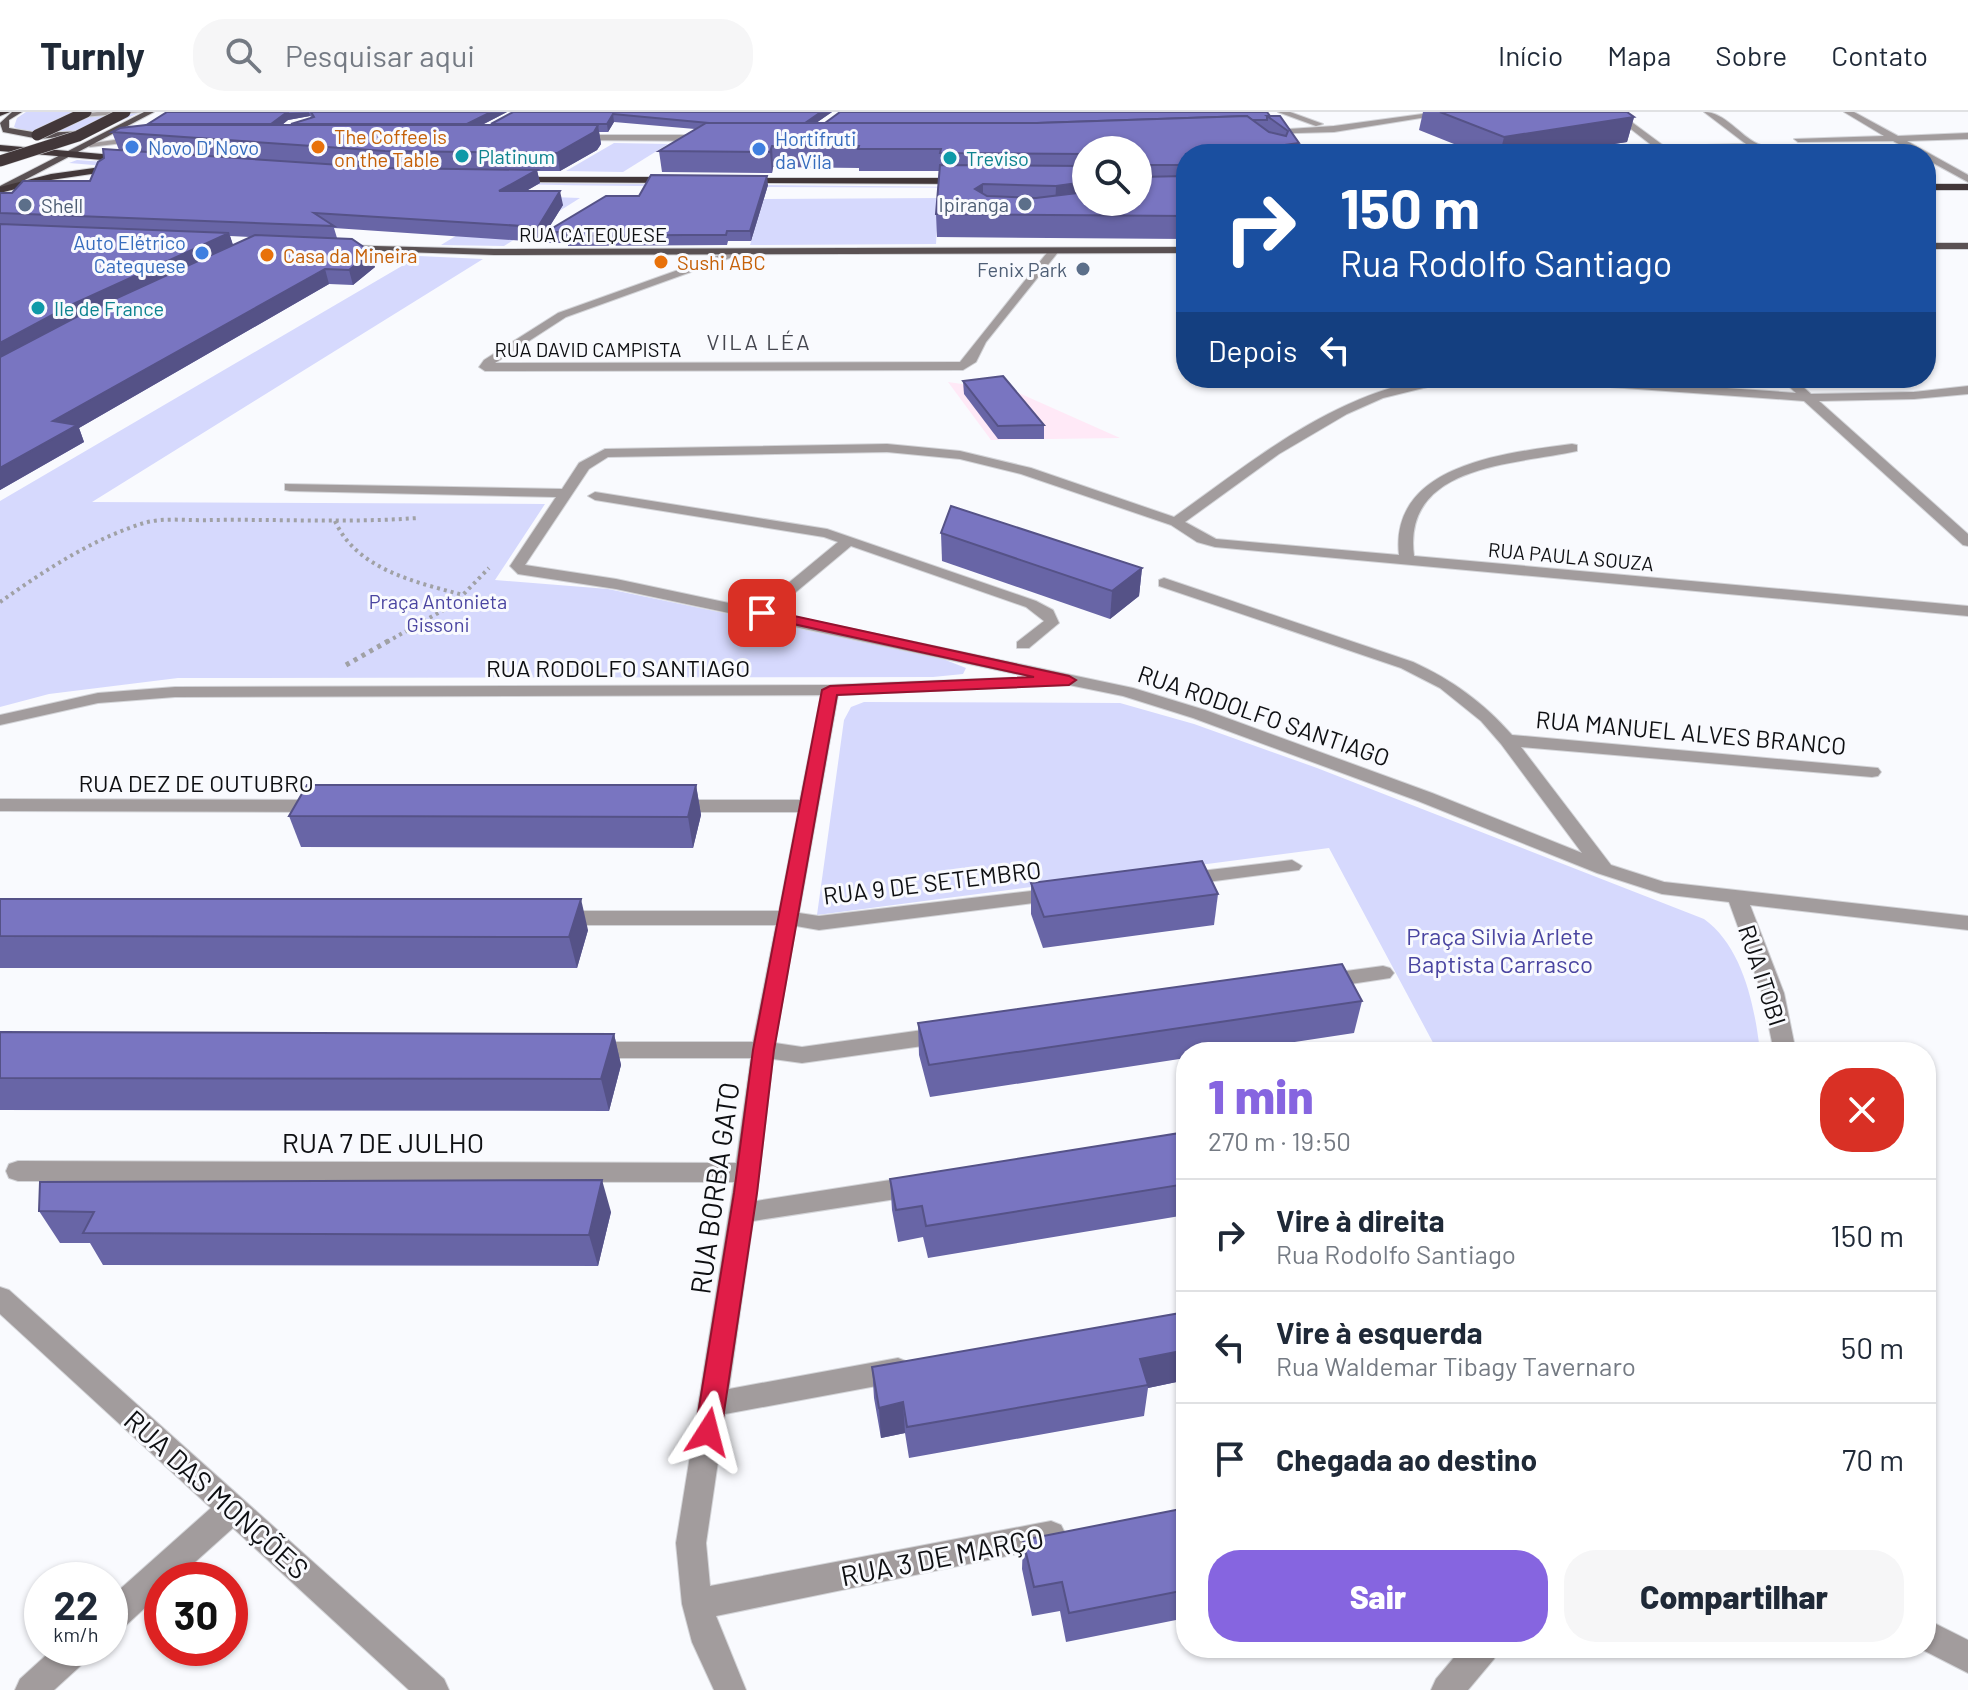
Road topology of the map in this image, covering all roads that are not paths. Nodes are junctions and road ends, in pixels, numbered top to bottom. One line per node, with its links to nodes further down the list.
1 (18, 112): 12 (main road)
2 (86, 112): 26 (highway, bridge)
3 (125, 112): 26 (highway, bridge)
4 (138, 112): 11 (street)
5 (150, 112): 12 (main road)
6 (1282, 112): 13 (street)
7 (1454, 112): 13 (street)
8 (1613, 112): 23 (street)
9 (1708, 112): 21 (street)
10 (1848, 112): 18 (street)
11 (71, 116)
12 (122, 128): 22 (main road); 22 (street)
13 (1334, 129): 14 (street)
14 (1252, 135)
15 (1968, 136): 18 (street)
16 (561, 138): 17 (street)
17 (714, 138)
18 (1896, 138): 19 (street); 25 (street)
19 (1791, 139)
20 (1777, 140): 21 (street)
21 (1753, 143): 24 (street)
22 (90, 144): 27 (main road)
23 (1655, 144)
24 (1743, 144)
25 (1906, 144)
26 (1, 153): 27 (highway); 30 (highway)
27 (70, 154): 28 (highway); 30 (main road)
28 (153, 161)
29 (1936, 161): 33 (street)
30 (48, 165): 31 (highway); 38 (main road)
31 (101, 170): 32 (highway); 38 (highway)
32 (132, 173)
33 (1968, 179)
34 (691, 180): 39 (highway)
35 (991, 181): 40 (highway)
36 (1936, 187): 37 (highway)
37 (1968, 187)
38 (0, 190)
39 (680, 191)
40 (975, 192)
41 (0, 198): 44 (street)
42 (1936, 198): 43 (highway)
43 (1968, 198)
44 (16, 201)
45 (1936, 246): 46 (main road)
46 (1968, 246)
47 (332, 247): 50 (main road, RUA CATEQUESE)
48 (1176, 250): 49 (main road, RUA CATEQUESE)
49 (1054, 251): 50 (main road, RUA CATEQUESE); 50 (street, RUA DAVID CAMPISTA)
50 (734, 253)
51 (1396, 388): 60 (street)
52 (1644, 388): 55 (street)
53 (1797, 388): 55 (street)
54 (1968, 390): 55 (street)
55 (1810, 399): 62 (street)
56 (1572, 448): 63 (street)
57 (290, 487): 58 (street)
58 (564, 493): 60 (street, RUA PAULA SOUZA); 66 (street, RUA PAULA SOUZA)
59 (595, 496): 61 (street)
60 (1176, 522): 63 (street, RUA PAULA SOUZA)
61 (849, 540): 66 (street); 67 (street)
62 (1968, 542)
63 (1407, 561): 65 (street, RUA PAULA SOUZA)
64 (1164, 583): 71 (street, RUA MANUEL ALVES BRANCO)
65 (1968, 611)
66 (762, 613): 68 (street)
67 (1023, 645)
68 (1069, 680): 69 (street, RUA RODOLFO SANTIAGO); 79 (street, RUA RODOLFO SANTIAGO)
69 (830, 690): 70 (street, RUA RODOLFO SANTIAGO); 77 (street, RUA BORBA GATO)
70 (0, 720)
71 (1507, 740): 72 (street, RUA MANUEL ALVES BRANCO); 79 (street, RUA MANUEL ALVES BRANCO)
72 (1872, 772)
73 (0, 793): 74 (street, RUA DEZ DE OUTUBRO)
74 (8, 805): 75 (street, RUA DEZ DE OUTUBRO)
75 (333, 806)
76 (650, 806): 77 (street)
77 (808, 806): 84 (street, RUA BORBA GATO)
78 (1292, 866): 80 (street)
79 (1604, 869): 82 (street, RUA RODOLFO SANTIAGO)
80 (1166, 881)
81 (1071, 892): 84 (street, RUA 9 DE SETEMBRO)
82 (1738, 899): 85 (street, RUA RODOLFO SANTIAGO); 89 (street, RUA ITOBI)
83 (536, 917): 84 (street, RUA 9 DE SETEMBRO)
84 (788, 918): 91 (street, RUA BORBA GATO)
85 (1968, 923)
86 (1383, 973): 87 (street)
87 (1305, 984)
88 (959, 1033): 91 (street)
89 (1783, 1042)
90 (572, 1050): 91 (street)
91 (763, 1050): 93 (street, RUA BORBA GATO)
92 (18, 1171): 93 (street, RUA 7 DE JULHO)
93 (748, 1173): 95 (street, RUA BORBA GATO)
94 (941, 1182): 95 (street)
95 (742, 1213): 98 (street, RUA BORBA GATO)
96 (0, 1298): 99 (street, RUA DAS MONÇÕES)
97 (926, 1365): 98 (street)
98 (713, 1404): 102 (street, RUA BORBA GATO)
99 (233, 1508): 101 (street); 108 (street, RUA DAS MONÇÕES)
100 (1079, 1529): 102 (street, RUA 3 DE MARÇO)
101 (128, 1603)
102 (697, 1604): 109 (street, RUA BORBA GATO)
103 (1936, 1640): 104 (street)
104 (1968, 1657)
105 (1474, 1658): 110 (street)
106 (57, 1666): 107 (street)
107 (31, 1690)
108 (433, 1690)
109 (730, 1690)
110 (1447, 1690)

